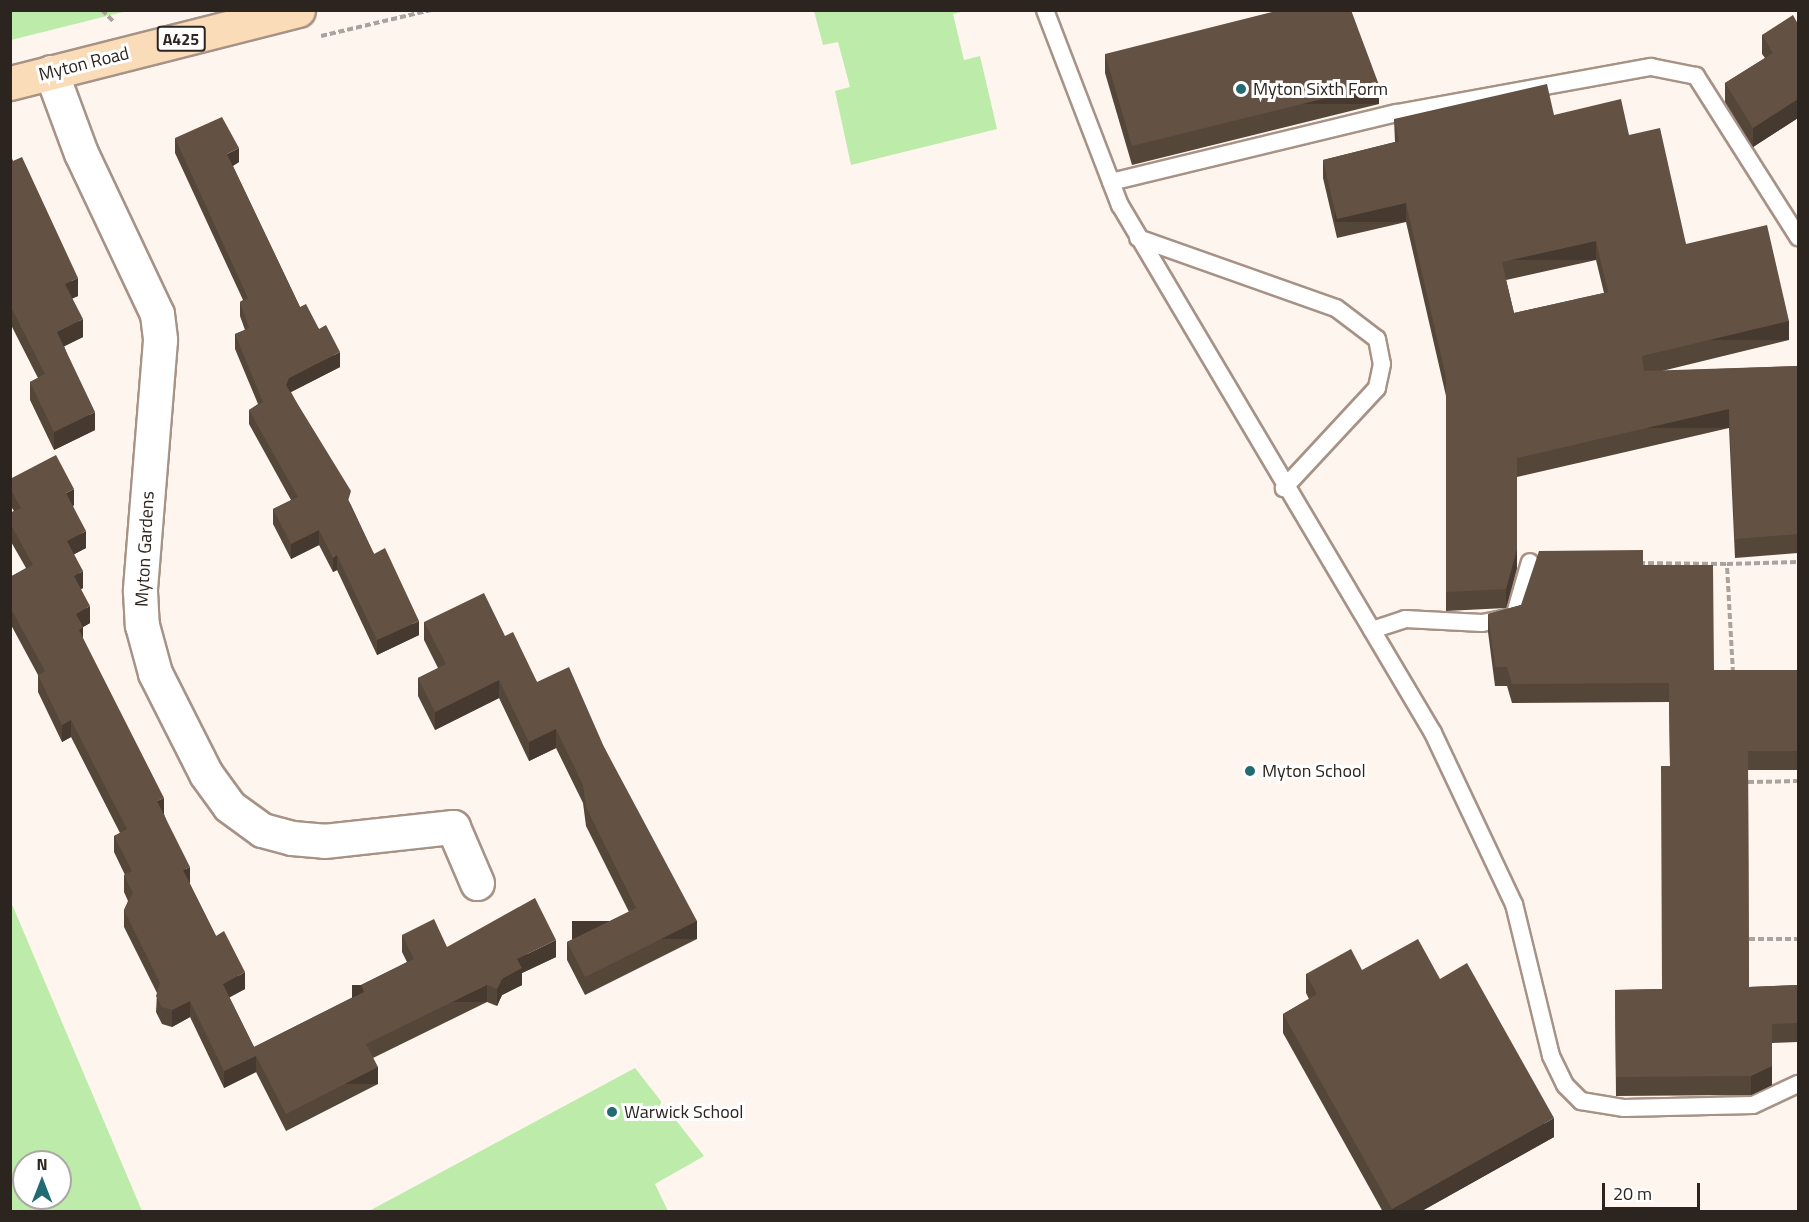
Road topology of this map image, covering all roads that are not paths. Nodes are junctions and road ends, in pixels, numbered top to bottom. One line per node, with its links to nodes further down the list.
1 (298, 10): 3 (main road, Myton Road / A425)
2 (1045, 10): 5 (lane)
3 (51, 72): 4 (main road, Myton Road / A425); 11 (street, Myton Gardens)
4 (10, 83)
5 (1111, 182): 6 (lane); 7 (lane)
6 (1798, 237)
7 (1138, 238): 8 (lane); 8 (lane)
8 (1284, 488): 10 (lane)
9 (1530, 562): 10 (lane)
10 (1372, 630): 12 (lane)
11 (477, 883)
12 (1798, 1084)

